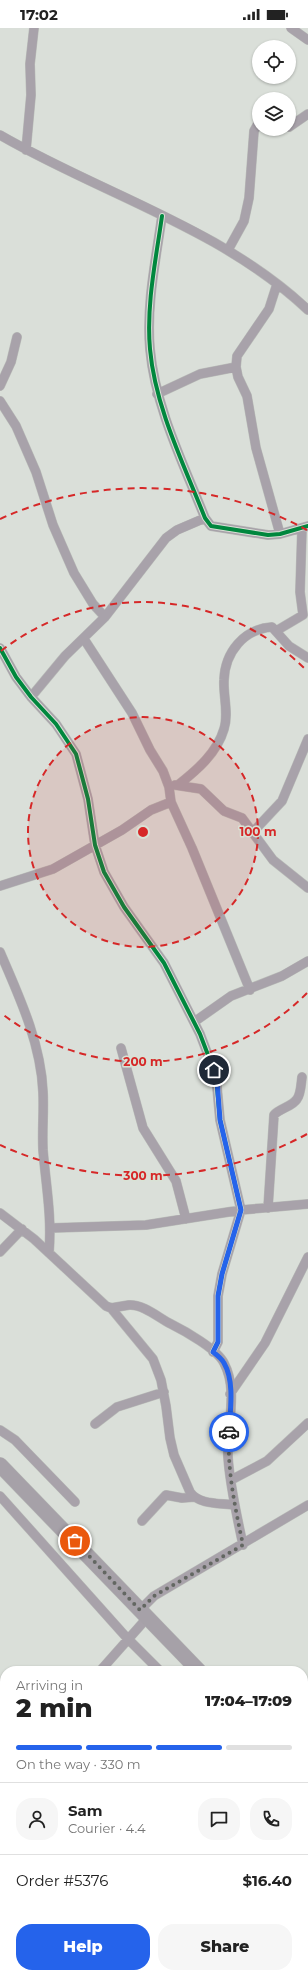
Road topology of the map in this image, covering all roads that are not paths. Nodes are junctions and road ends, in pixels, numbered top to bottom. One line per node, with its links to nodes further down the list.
1 (34, 28): 8 (street)
2 (292, 28): 3 (street)
3 (308, 40)
4 (308, 114): 5 (street)
5 (296, 122)
6 (0, 135): 8 (street)
7 (254, 136): 10 (street)
8 (26, 150): 9 (street)
9 (162, 216): 10 (street); 16 (street)
10 (228, 250): 11 (street)
11 (277, 284): 12 (street); 14 (street)
12 (308, 310)
13 (17, 337): 15 (street)
14 (236, 367): 16 (street); 20 (street)
15 (0, 386)
16 (157, 394): 18 (street)
17 (0, 401): 21 (street)
18 (205, 518): 20 (street); 21 (street)
19 (305, 527): 20 (street); 22 (street)
20 (280, 534)
21 (105, 617): 23 (street)
22 (276, 631): 25 (street); 28 (street)
23 (84, 639): 26 (street); 28 (street)
24 (0, 648): 26 (street)
25 (308, 658)
26 (31, 697): 31 (street)
27 (308, 739): 30 (street)
28 (174, 786): 29 (street); 30 (street)
29 (171, 802): 31 (street); 36 (street)
30 (253, 832): 33 (street)
31 (95, 845): 32 (street); 37 (street)
32 (0, 886)
33 (308, 888)
34 (0, 952): 45 (street)
35 (308, 961): 36 (street)
36 (250, 990): 37 (street)
37 (194, 1022): 42 (street)
38 (121, 1048): 44 (street)
39 (302, 1077): 41 (street)
40 (308, 1204): 41 (street)
41 (268, 1208): 42 (street)
42 (241, 1210): 44 (street); 51 (street)
43 (0, 1213): 46 (street)
44 (186, 1219): 45 (street)
45 (51, 1228): 48 (street)
46 (22, 1229): 47 (street); 48 (street)
47 (0, 1252)
48 (49, 1253): 50 (street)
49 (308, 1257): 53 (street)
50 (111, 1308): 51 (street); 52 (street)
51 (213, 1352): 53 (street)
52 (164, 1392): 55 (street); 60 (street)
53 (230, 1394): 58 (street)
54 (308, 1423): 58 (street)
55 (95, 1424)
56 (0, 1430): 61 (street)
57 (0, 1465): 66 (highway)
58 (230, 1480): 62 (street)
59 (0, 1496): 67 (street)
60 (194, 1497): 62 (street); 64 (street)
61 (75, 1502)
62 (234, 1505): 65 (street)
63 (308, 1506): 65 (street)
64 (142, 1521)
65 (243, 1545): 66 (street)
66 (143, 1614): 67 (street); 70 (highway)
67 (128, 1638): 68 (street); 69 (street)
68 (104, 1666)
69 (155, 1666)
70 (194, 1666)

